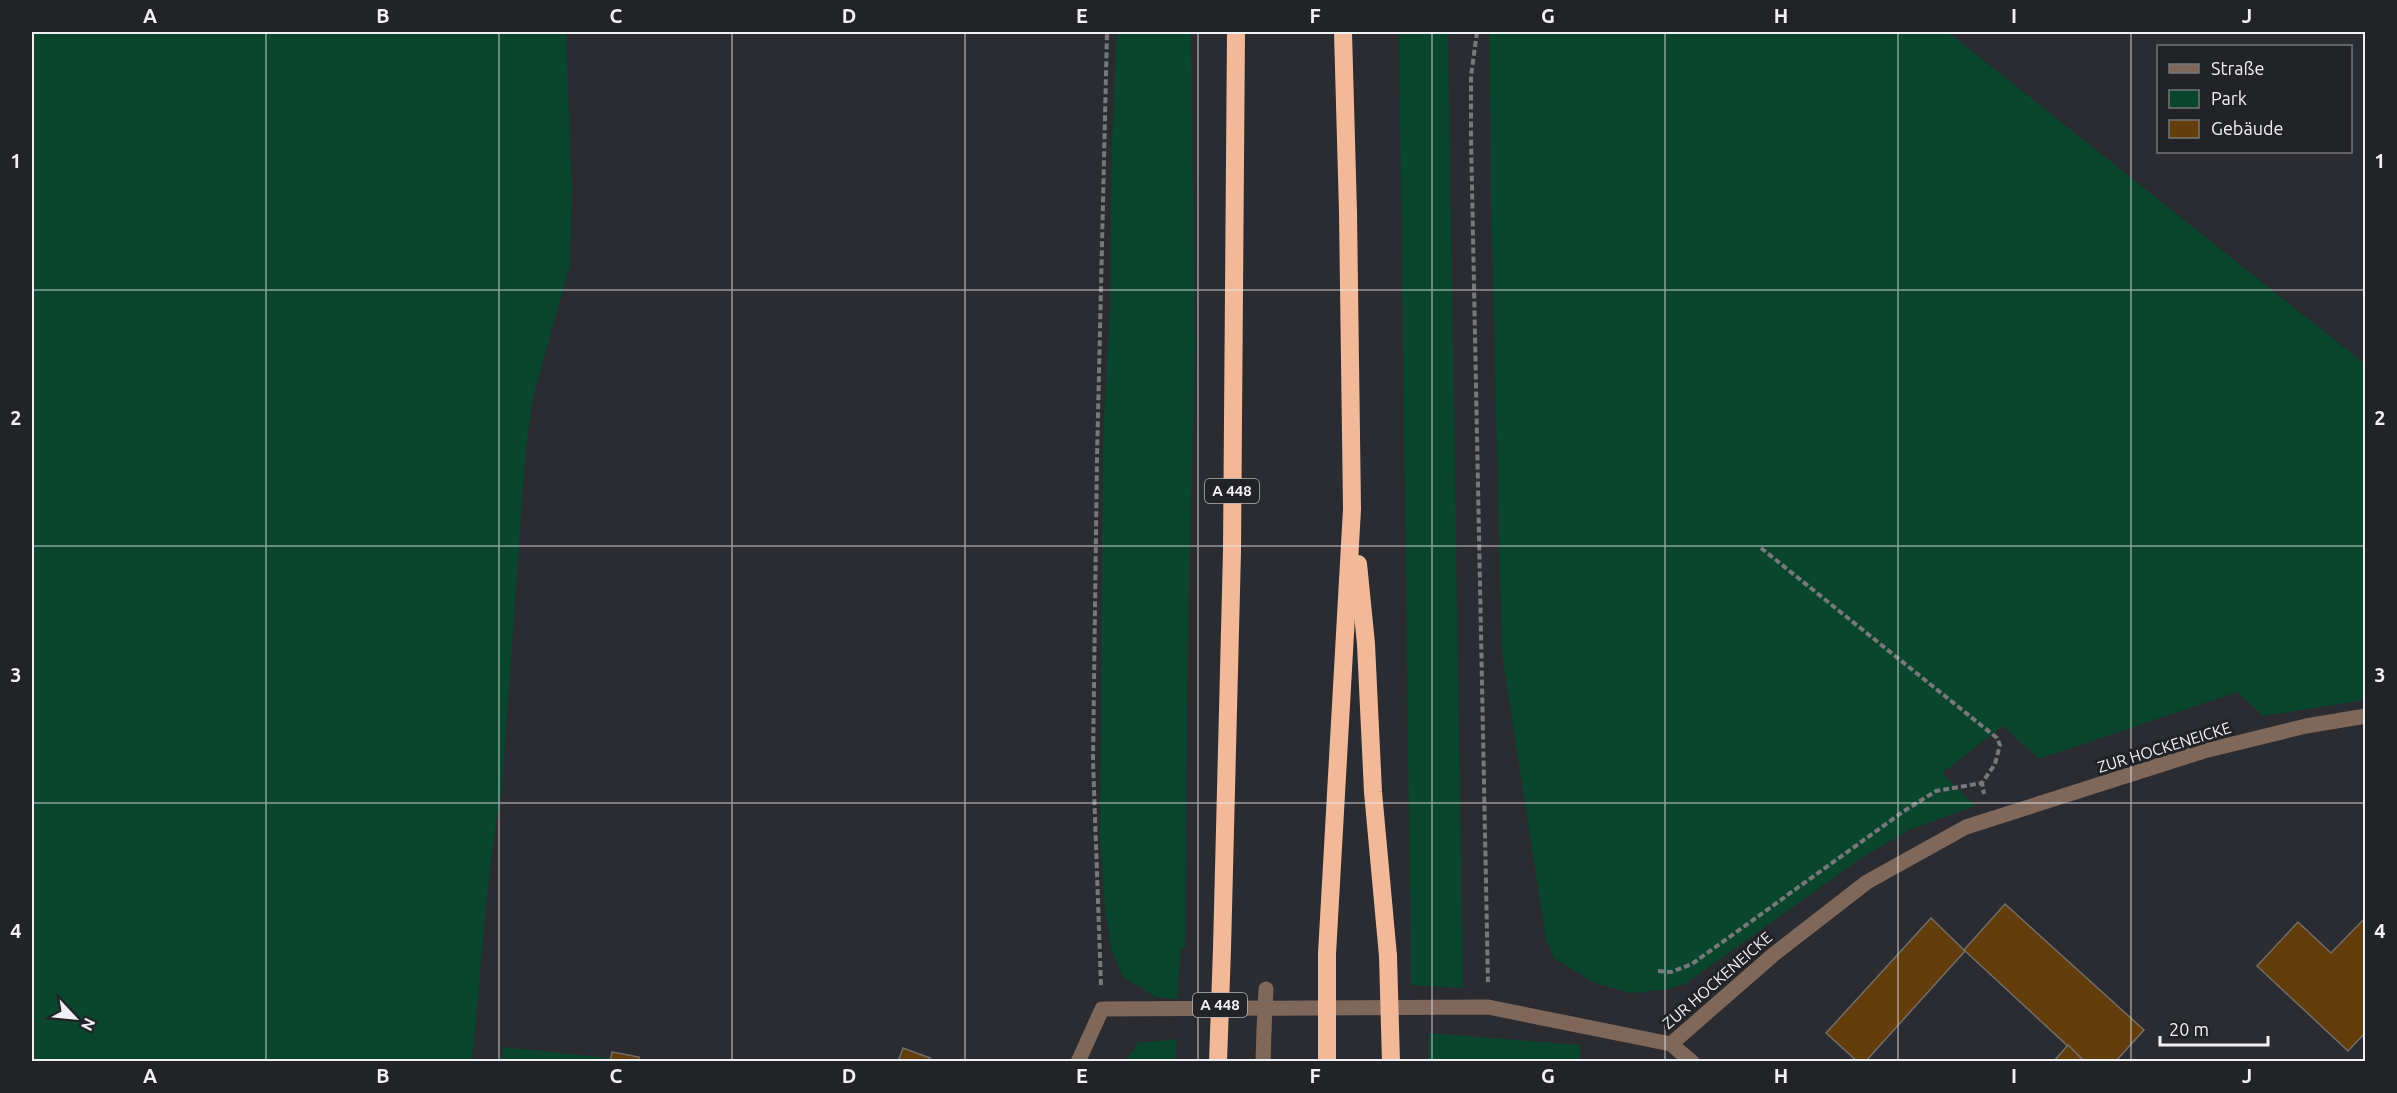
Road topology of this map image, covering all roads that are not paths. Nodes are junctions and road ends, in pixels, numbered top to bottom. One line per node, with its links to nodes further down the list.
1 (1236, 32): 8 (highway, A 448, bridge)
2 (1343, 32): 3 (highway)
3 (1352, 509): 10 (highway, bridge); 11 (highway, bridge)
4 (2366, 716): 6 (street, ZUR HOCKENEICKE)
5 (1266, 989): 9 (street, bridge)
6 (1671, 1044): 7 (street, ZUR HOCKENEICKE); 12 (street)
7 (1078, 1062)
8 (1218, 1062)
9 (1263, 1062)
10 (1327, 1062)
11 (1391, 1062)
12 (1692, 1062)

